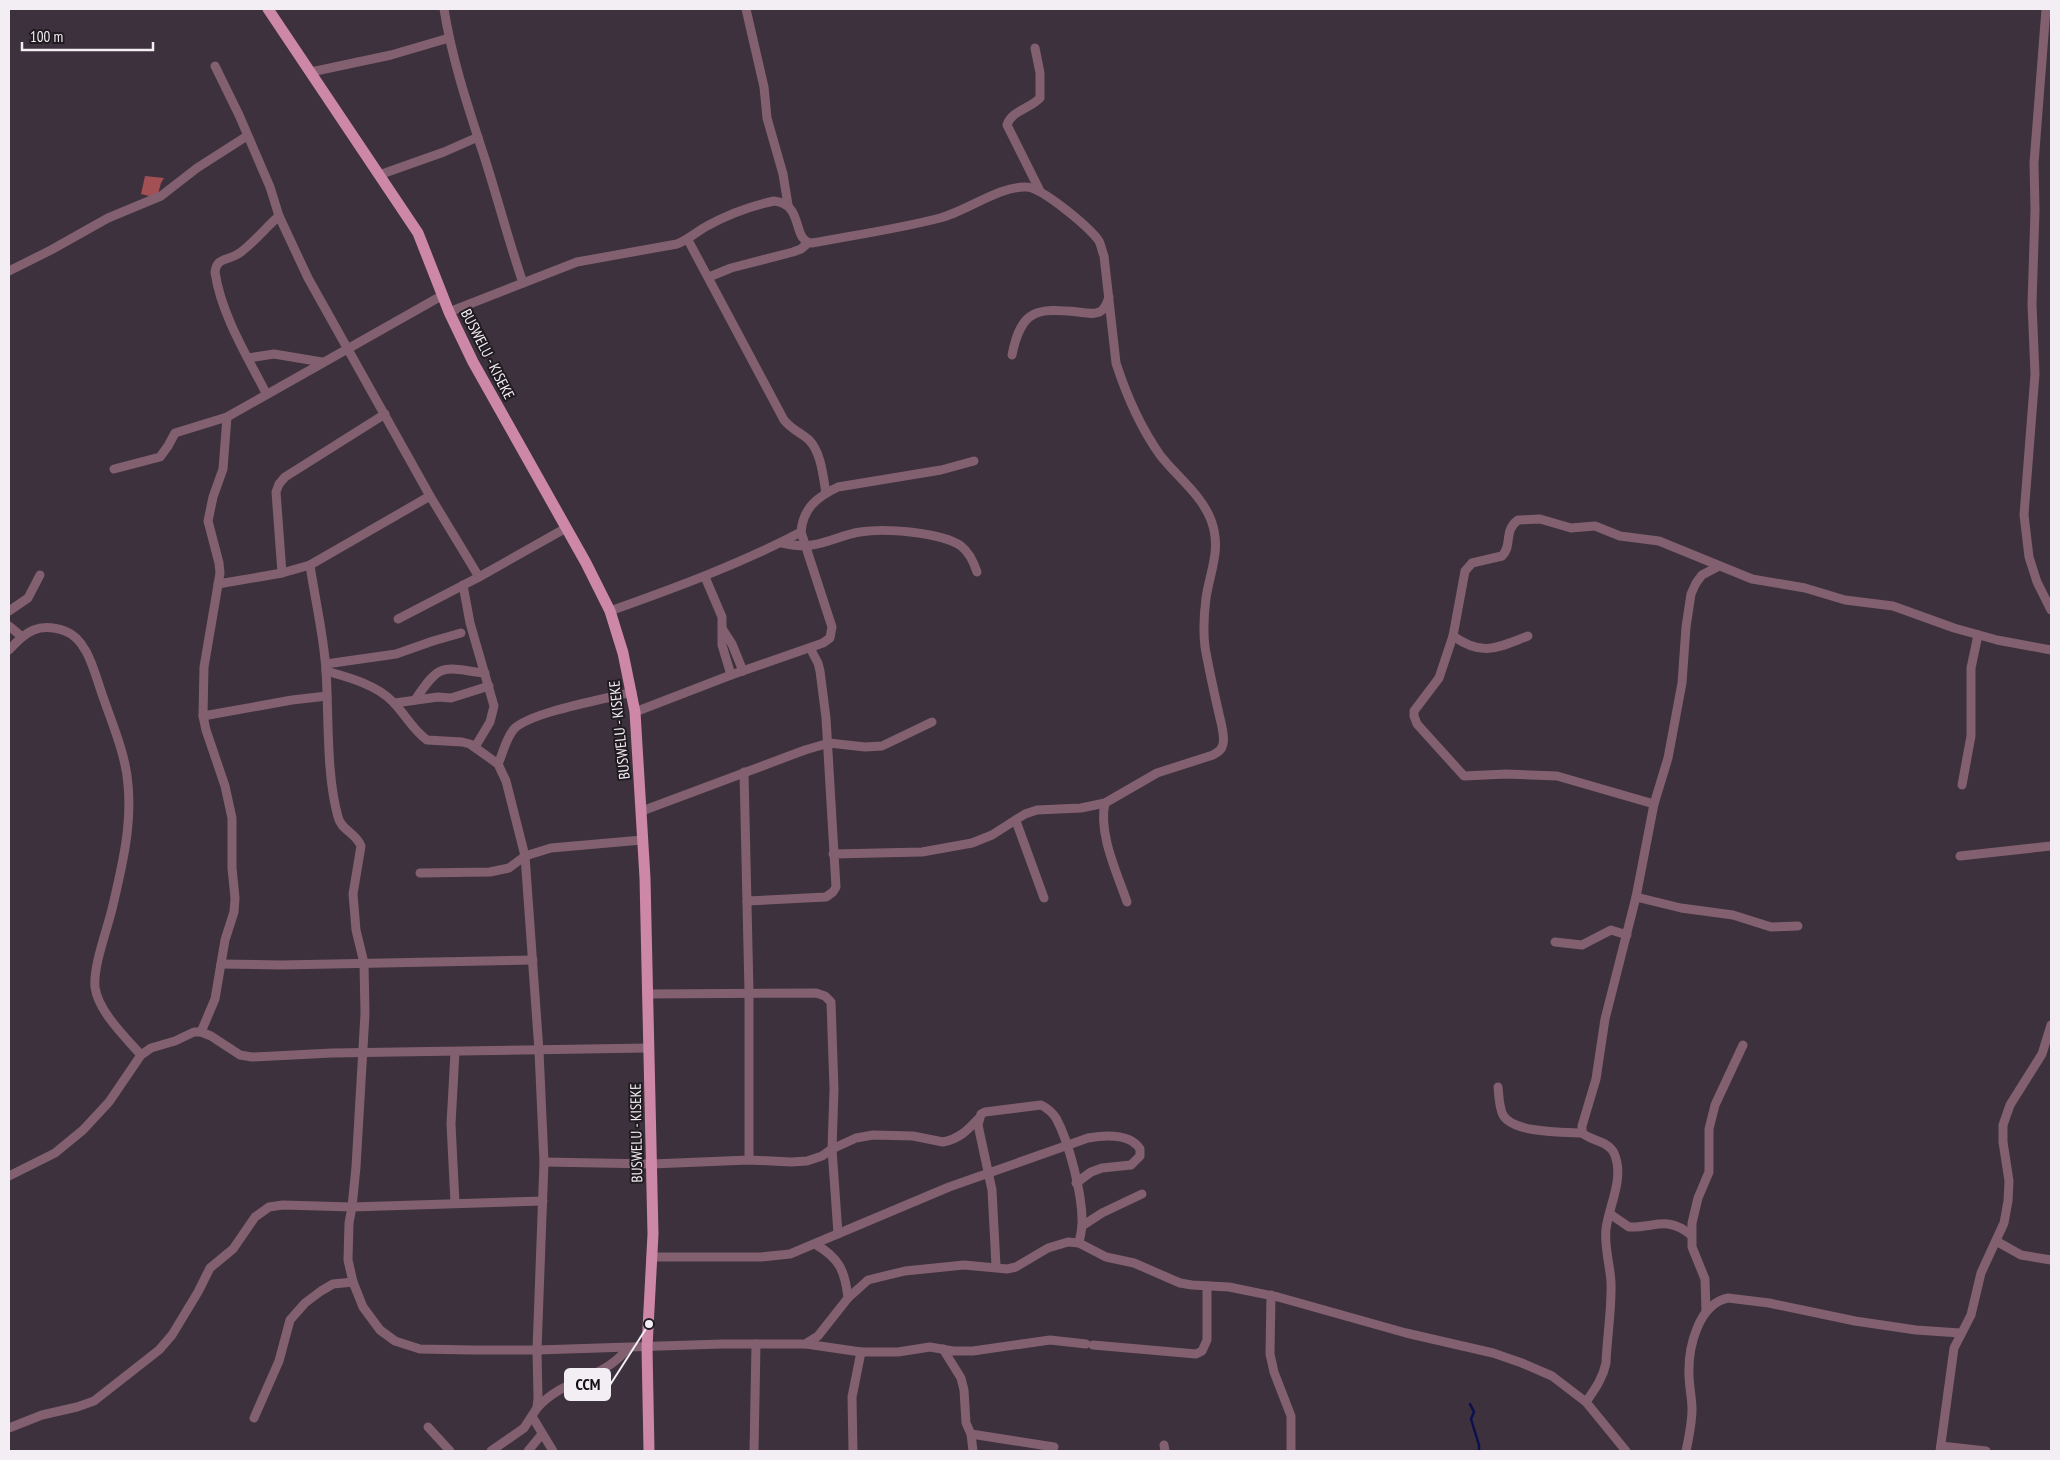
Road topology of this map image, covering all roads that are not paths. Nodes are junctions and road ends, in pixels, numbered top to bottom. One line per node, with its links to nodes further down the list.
1 (268, 9): 8 (main road, BUSWELU - KISEKE)
2 (444, 9): 5 (street)
3 (746, 9): 13 (street)
4 (2046, 9): 47 (street)
5 (449, 38): 8 (street); 10 (street)
6 (1035, 48): 12 (street)
7 (216, 66): 9 (street)
8 (311, 72): 11 (main road, BUSWELU - KISEKE)
9 (247, 136): 14 (street); 17 (street)
10 (478, 137): 11 (street); 19 (street)
11 (379, 174): 20 (main road, BUSWELU - KISEKE)
12 (1040, 191): 16 (street); 21 (street)
13 (788, 205): 15 (street); 16 (street)
14 (279, 216): 23 (street); 25 (street)
15 (688, 240): 18 (street); 19 (street)
16 (808, 243): 18 (street)
17 (9, 271)
18 (709, 277): 32 (street)
19 (523, 283): 22 (street)
20 (443, 295): 22 (main road, BUSWELU - KISEKE); 23 (street)
21 (1109, 297): 24 (street); 78 (street)
22 (449, 312): 34 (main road, BUSWELU - KISEKE)
23 (348, 348): 26 (street); 28 (street)
24 (1012, 355)
25 (248, 358): 26 (street); 27 (street)
26 (322, 362): 27 (street)
27 (266, 393): 29 (street)
28 (385, 414): 33 (street); 41 (street)
29 (227, 416): 31 (street); 45 (street)
30 (974, 461): 32 (street)
31 (114, 469)
32 (826, 493): 35 (street)
33 (430, 496): 38 (street); 43 (street)
34 (566, 528): 43 (street); 49 (main road, BUSWELU - KISEKE)
35 (801, 532): 36 (street); 37 (street)
36 (782, 543): 37 (street); 44 (street)
37 (805, 546): 40 (street); 58 (street)
38 (310, 565): 41 (street); 61 (street)
39 (1719, 566): 54 (street); 56 (street); 79 (street)
40 (978, 572)
41 (282, 573): 45 (street)
42 (40, 576): 48 (street)
43 (479, 577): 46 (street)
44 (704, 577): 49 (street); 52 (street)
45 (218, 584): 71 (street)
46 (463, 585): 50 (street); 63 (street)
47 (2051, 610)
48 (9, 611)
49 (610, 611): 66 (main road, BUSWELU - KISEKE)
50 (398, 618)
51 (9, 626): 55 (street)
52 (723, 630): 62 (street); 64 (street)
53 (461, 633): 61 (street)
54 (1978, 635): 60 (street); 77 (street)
55 (21, 636): 59 (street); 107 (street)
56 (1452, 636): 57 (street); 79 (street)
57 (1528, 636)
58 (810, 648): 62 (street); 73 (street)
59 (9, 650)
60 (2051, 650)
61 (326, 668): 67 (street); 69 (street)
62 (743, 671): 64 (street)
63 (485, 673): 65 (street); 68 (street)
64 (731, 675): 70 (street)
65 (489, 686): 68 (street); 74 (street)
66 (632, 692): 70 (main road, BUSWELU - KISEKE); 75 (street)
67 (327, 696): 71 (street); 96 (street)
68 (415, 700): 69 (street)
69 (395, 703): 74 (street)
70 (636, 712): 80 (main road, BUSWELU - KISEKE)
71 (203, 716): 97 (street)
72 (932, 722): 73 (street)
73 (829, 743): 76 (street); 84 (street)
74 (475, 747): 75 (street)
75 (498, 764): 85 (street)
76 (744, 772): 80 (street); 90 (street)
77 (1962, 785)
78 (1105, 803): 81 (street); 91 (street)
79 (1654, 804): 88 (street)
80 (642, 811): 82 (main road, BUSWELU - KISEKE)
81 (1016, 821): 84 (street); 89 (street)
82 (642, 840): 85 (street); 99 (main road, BUSWELU - KISEKE)
83 (2051, 846): 86 (street)
84 (833, 854): 90 (street)
85 (525, 856): 87 (street); 95 (street)
86 (1960, 856)
87 (420, 873)
88 (1636, 897): 92 (street); 93 (street)
89 (1044, 898)
90 (747, 901): 98 (street)
91 (1127, 902)
92 (1798, 926)
93 (1627, 935): 94 (street); 110 (street)
94 (1555, 942)
95 (532, 960): 96 (street); 104 (street)
96 (364, 963): 97 (street); 106 (street)
97 (222, 964): 101 (street)
98 (749, 992): 99 (street); 112 (street); 113 (street)
99 (647, 994): 103 (main road, BUSWELU - KISEKE)
100 (2051, 1025): 127 (street)
101 (201, 1032): 106 (street); 107 (street)
102 (1743, 1045): 126 (street)
103 (648, 1048): 104 (street); 115 (main road, BUSWELU - KISEKE)
104 (539, 1051): 105 (street); 114 (street)
105 (454, 1052): 106 (street); 121 (street)
106 (362, 1054): 122 (street)
107 (141, 1055): 117 (street)
108 (1498, 1087): 110 (street)
109 (978, 1119): 111 (street); 112 (street); 116 (street)
110 (1582, 1133): 123 (street)
111 (1067, 1146): 116 (street); 118 (street); 118 (street)
112 (832, 1148): 113 (street); 125 (street)
113 (749, 1160): 115 (street)
114 (544, 1162): 115 (street); 120 (street)
115 (652, 1164): 130 (main road, BUSWELU - KISEKE)
116 (988, 1173): 125 (street); 132 (street)
117 (9, 1176)
118 (1076, 1183): 124 (street)
119 (1142, 1194): 124 (street)
120 (543, 1200): 121 (street); 144 (street)
121 (455, 1203): 122 (street)
122 (352, 1207): 133 (street); 151 (street)
123 (1610, 1214): 126 (street); 146 (street)
124 (1082, 1226): 128 (street)
125 (838, 1234): 129 (street)
126 (1691, 1235): 137 (street)
127 (1996, 1240): 131 (street); 138 (street)
128 (1079, 1243): 132 (street); 134 (street)
129 (815, 1244): 130 (street); 136 (street)
130 (651, 1257): 141 (main road, BUSWELU - KISEKE)
131 (2051, 1260)
132 (996, 1266): 136 (street)
133 (353, 1282): 144 (street); 148 (street)
134 (1207, 1286): 135 (street); 143 (street)
135 (1271, 1296): 146 (street); 164 (street)
136 (848, 1298): 140 (street)
137 (1706, 1312): 138 (street); 166 (street)
138 (1960, 1333): 155 (street)
139 (756, 1344): 140 (street); 141 (street); 161 (street)
140 (806, 1344): 145 (street)
141 (647, 1347): 142 (street); 160 (main road, BUSWELU - KISEKE)
142 (628, 1348): 144 (street); 147 (street)
143 (943, 1349): 145 (street); 153 (street)
144 (537, 1350): 147 (street)
145 (861, 1352): 162 (street)
146 (1586, 1402): 165 (street)
147 (537, 1408): 149 (street)
148 (254, 1418)
149 (533, 1418): 152 (street); 157 (street)
150 (428, 1427): 156 (street)
151 (9, 1428)
152 (542, 1434): 158 (street); 159 (street)
153 (971, 1434): 154 (street); 163 (street)
154 (1054, 1447)
155 (1940, 1448): 167 (street)
156 (450, 1451)
157 (491, 1451)
158 (528, 1451)
159 (553, 1451)
160 (649, 1451)
161 (754, 1451)
162 (853, 1451)
163 (973, 1451)
164 (1291, 1451)
165 (1626, 1451)
166 (1686, 1451)
167 (1986, 1451)

